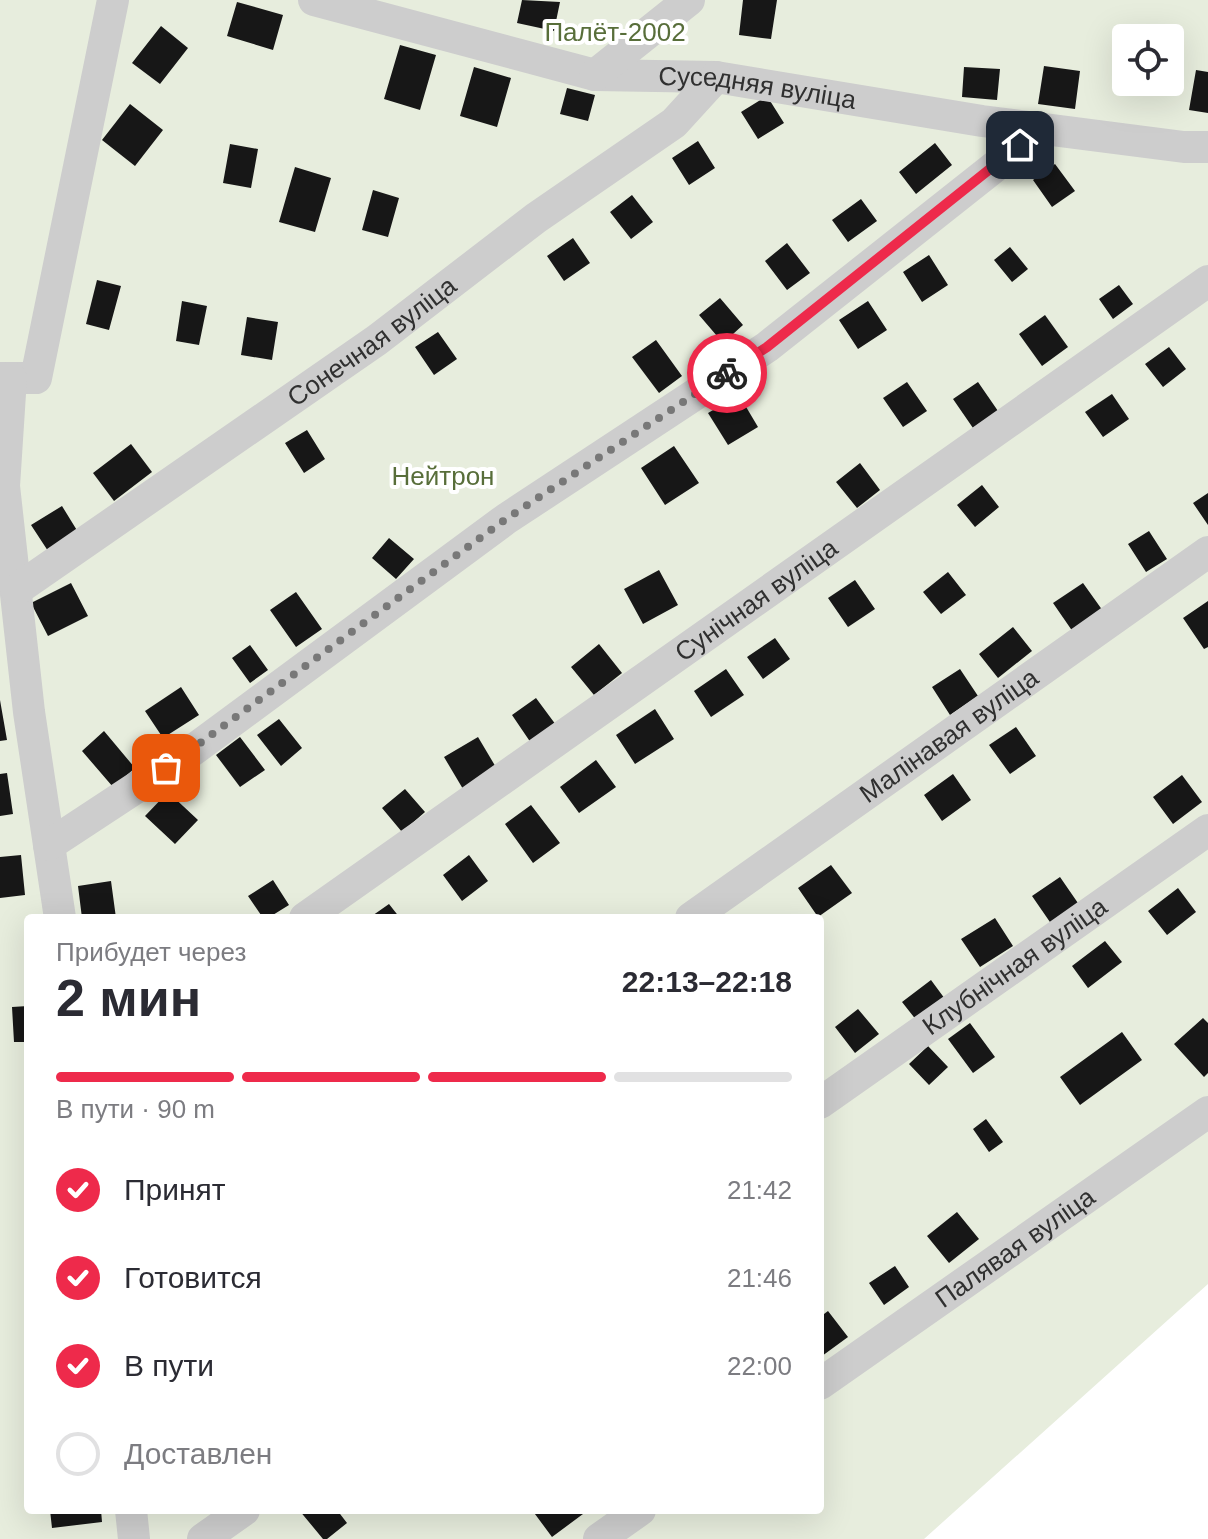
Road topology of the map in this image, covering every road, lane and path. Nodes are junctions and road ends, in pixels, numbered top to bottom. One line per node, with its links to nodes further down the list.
1 (113, 0): 9 (street)
2 (314, 0): 4 (street, Суседняя вуліца)
3 (689, 0): 4 (street)
4 (595, 75): 5 (street, Суседняя вуліца)
5 (716, 77): 6 (street, Суседняя вуліца); 11 (street, Сонечная вуліца)
6 (1039, 128): 7 (street, Суседняя вуліца); 13 (street)
7 (1208, 147)
8 (1208, 281): 15 (street, Сунічная вуліца)
9 (5, 378): 11 (street)
10 (1208, 552): 16 (street, Малінавая вуліца)
11 (16, 590): 13 (street)
12 (1208, 830): 17 (street, Клубнічная вуліца)
13 (49, 845): 14 (street)
14 (59, 914)
15 (311, 914)
16 (697, 914)
17 (824, 1100)
18 (1208, 1112): 19 (street, Палявая вуліца)
19 (824, 1381)
20 (131, 1514): 23 (street)
21 (238, 1514): 24 (street)
22 (634, 1514): 25 (street)
23 (134, 1539)
24 (203, 1539)
25 (599, 1539)

